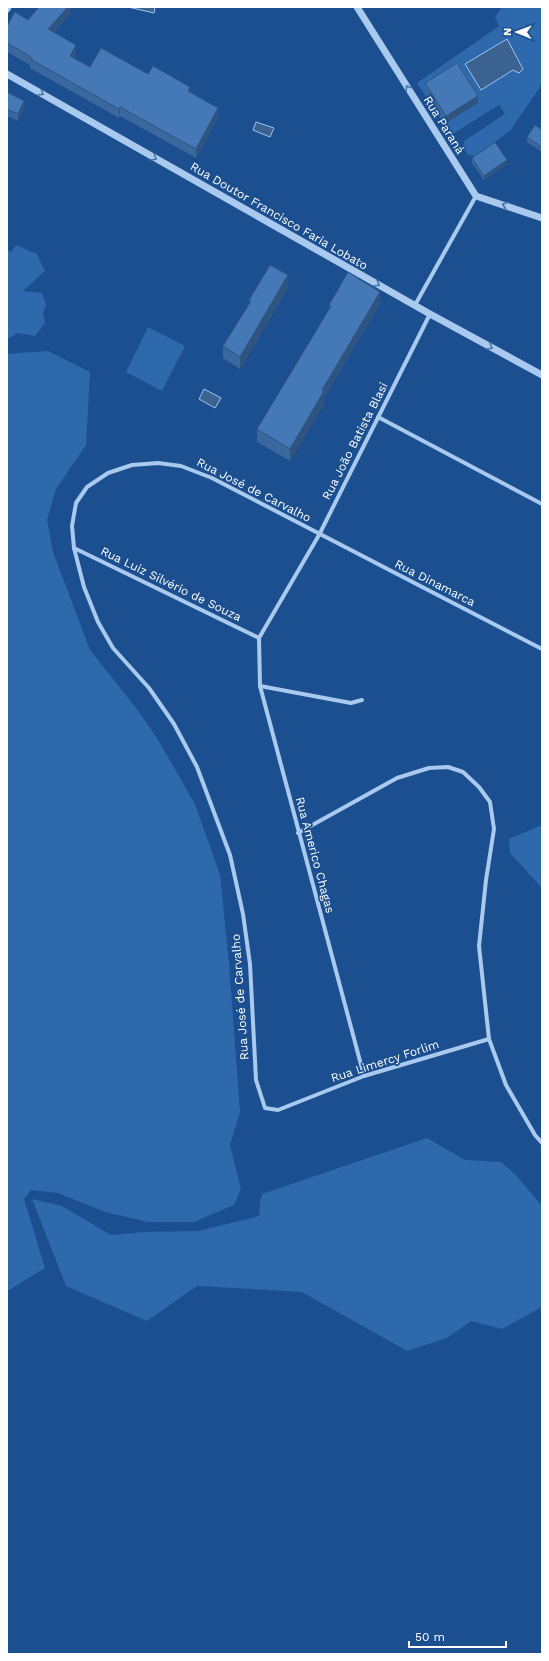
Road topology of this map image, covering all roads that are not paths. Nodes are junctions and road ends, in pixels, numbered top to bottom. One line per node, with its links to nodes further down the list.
1 (357, 7): 3 (street, Rua Paraná, one-way to 1)
2 (7, 74): 5 (street, Rua Doutor Francisco Faria Lobato, one-way to 5)
3 (476, 196): 4 (street, one-way to 3); 5 (street)
4 (542, 218)
5 (414, 305): 6 (street, Rua Doutor Francisco Faria Lobato)
6 (430, 314): 7 (street, Rua Doutor Francisco Faria Lobato, one-way to 7); 8 (street, Rua João Batista Blasi)
7 (542, 375)
8 (378, 417): 9 (street); 10 (street, Rua João Batista Blasi)
9 (542, 504)
10 (318, 535): 11 (street, Rua José de Carvalho); 12 (street, Rua João Batista Blasi); 13 (street, Rua Dinamarca)
11 (74, 548): 12 (street, Rua Luiz Silvério de Souza); 19 (street, Rua José de Carvalho)
12 (259, 638): 14 (street, Rua Americo Chagas)
13 (542, 649)
14 (260, 686): 15 (street); 16 (street, Rua Americo Chagas)
15 (362, 700)
16 (298, 833): 17 (street); 18 (street, Rua Americo Chagas)
17 (489, 1039): 18 (street, Rua Limercy Forlim); 20 (street)
18 (364, 1076): 19 (street, Rua Limercy Forlim)
19 (265, 1108)
20 (542, 1143)

